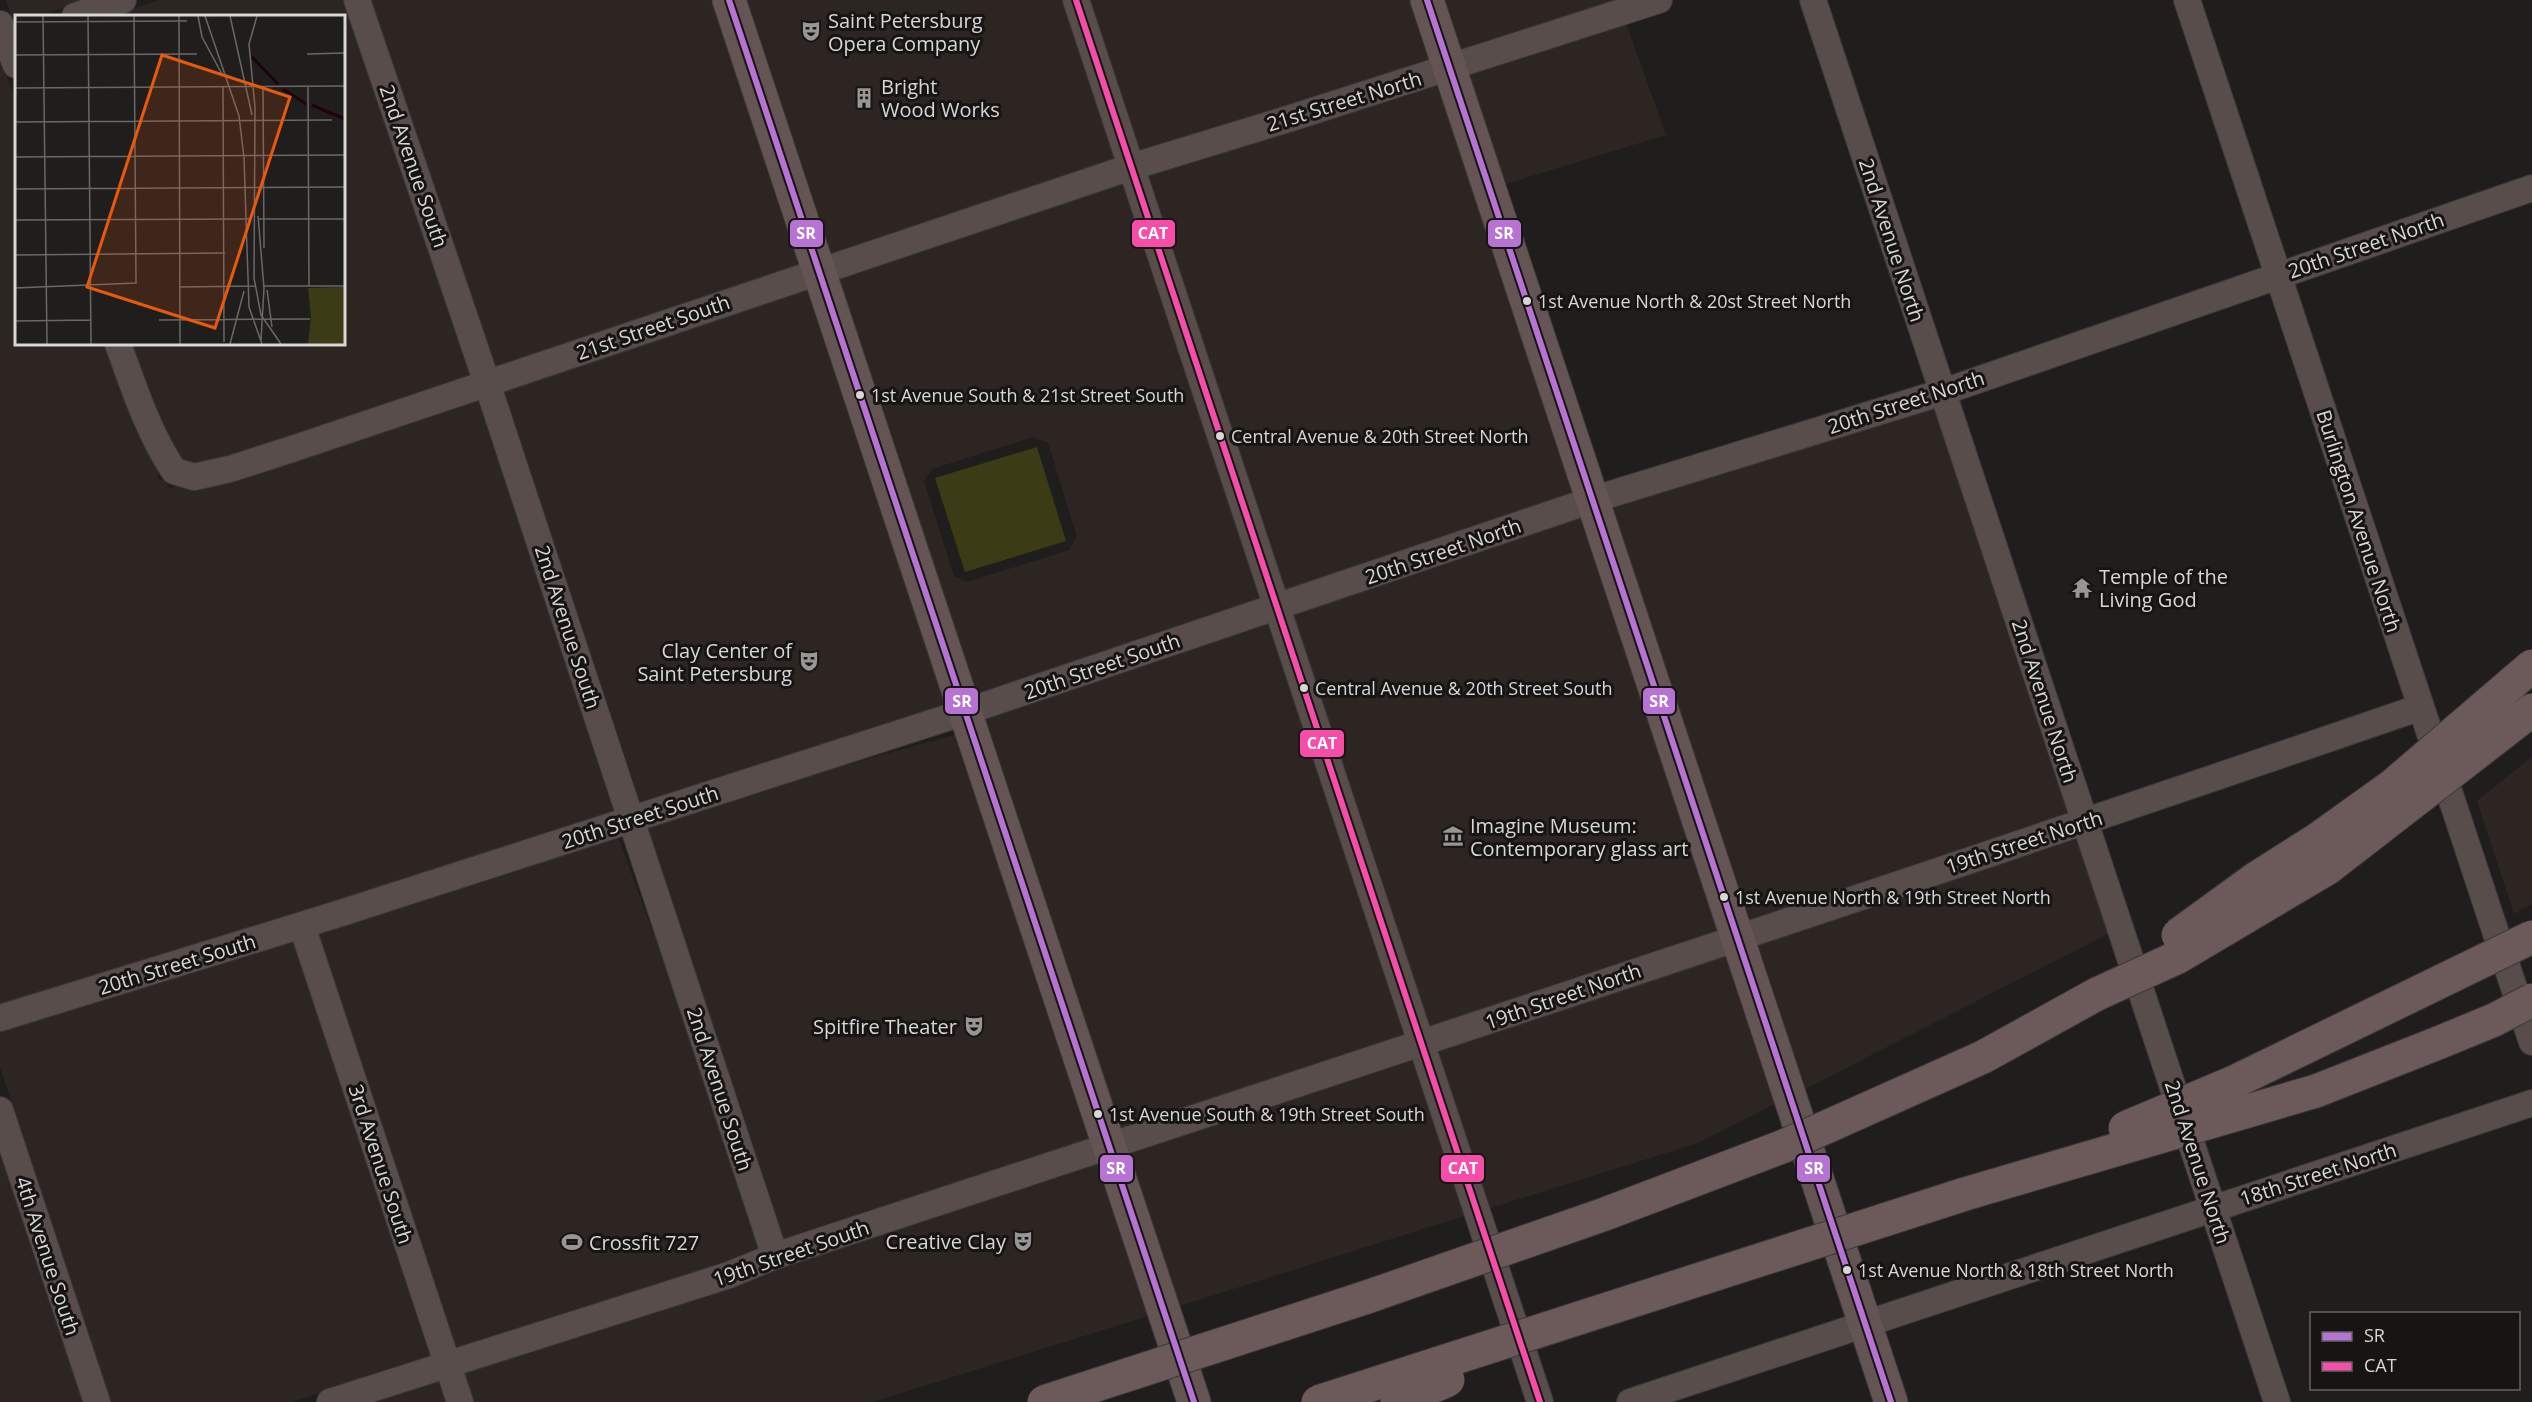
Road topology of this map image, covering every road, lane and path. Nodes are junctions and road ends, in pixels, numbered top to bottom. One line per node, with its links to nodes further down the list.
1 (123, 0): 9 (street)
2 (357, 0): 18 (street, 2nd Avenue South)
3 (729, 0): 15 (main road)
4 (1076, 0): 13 (street)
5 (1427, 0): 12 (main road)
6 (1659, 0): 12 (street, 21st Street North)
7 (1813, 0): 19 (street, 2nd Avenue North)
8 (2187, 0): 16 (street, Burlington Avenue North)
9 (78, 15)
10 (5, 36): 11 (street)
11 (15, 62)
12 (1449, 68): 13 (street, 21st Street North); 20 (main road)
13 (1131, 167): 15 (street, 21st Street South); 21 (street)
14 (2532, 188): 16 (street, 20th Street North)
15 (819, 271): 18 (street, 21st Street South); 25 (main road)
16 (2278, 275): 19 (street, 20th Street North); 23 (street, Burlington Avenue North)
17 (118, 345): 18 (street, 21st Street South)
18 (487, 383): 26 (street, 2nd Avenue South)
19 (1943, 392): 20 (street, 20th Street North); 27 (street, 2nd Avenue North)
20 (1592, 500): 21 (street, 20th Street North); 30 (main road)
21 (1277, 606): 25 (street, 20th Street South); 35 (street)
22 (2532, 666): 31 (highway, bridge)
23 (2421, 706): 27 (street, 19th Street North); 34 (street, Burlington Avenue North)
24 (2532, 711): 31 (highway, bridge)
25 (965, 712): 26 (street, 20th Street South); 38 (main road)
26 (632, 820): 28 (street, 20th Street South); 41 (street, 2nd Avenue South)
27 (2085, 822): 30 (street, 19th Street North); 40 (street, 2nd Avenue North)
28 (302, 926): 33 (street, 20th Street South); 44 (street, 3rd Avenue South)
29 (2532, 937): 39 (highway, bridge)
30 (1737, 938): 35 (street, 19th Street North); 43 (main road)
31 (2097, 994): 48 (highway, bridge)
32 (2532, 1000): 39 (highway, bridge)
33 (0, 1018)
34 (2532, 1042)
35 (1422, 1044): 38 (street, 19th Street South); 52 (street)
36 (2532, 1103): 40 (street, 18th Street North)
37 (0, 1110): 45 (street, 4th Avenue South)
38 (1109, 1146): 41 (street, 19th Street South); 49 (main road)
39 (1965, 1194): 42 (highway, bridge)
40 (2213, 1209): 43 (street, 18th Street North); 55 (street, 2nd Avenue North)
41 (775, 1256): 44 (street, 19th Street South)
42 (1628, 1304): 50 (highway, bridge); 51 (highway, bridge)
43 (1865, 1324): 53 (street, 18th Street North); 54 (main road)
44 (447, 1363): 46 (street, 19th Street South); 47 (street, 3rd Avenue South)
45 (97, 1402)
46 (330, 1402)
47 (460, 1402)
48 (1044, 1402)
49 (1194, 1402)
50 (1318, 1402)
51 (1397, 1402)
52 (1540, 1402)
53 (1630, 1402)
54 (1891, 1402)
55 (2277, 1402)

